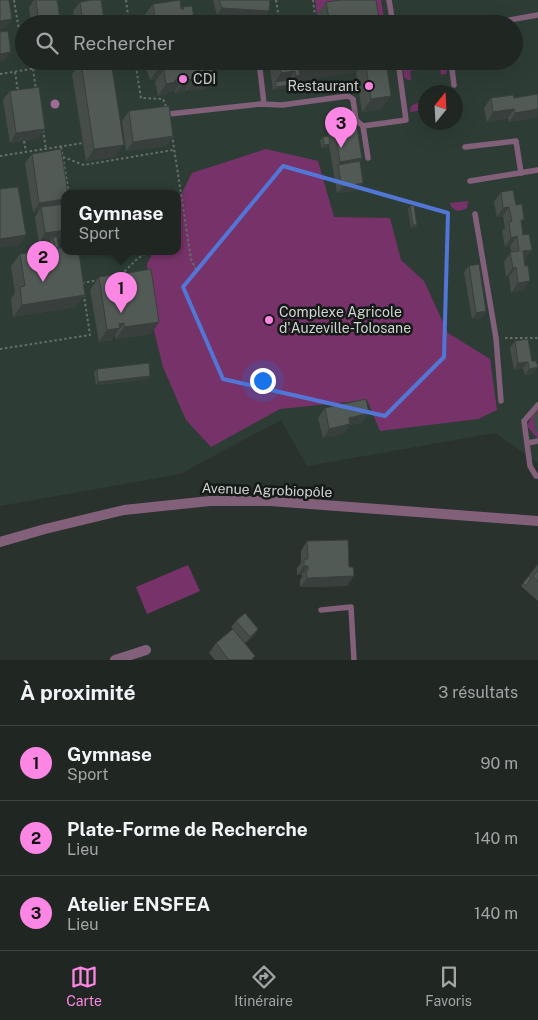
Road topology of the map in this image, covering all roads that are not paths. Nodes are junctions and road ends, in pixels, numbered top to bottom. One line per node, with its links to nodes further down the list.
1 (389, 0): 2 (lane)
2 (392, 15)
3 (538, 15): 4 (lane)
4 (523, 18)
5 (260, 70): 9 (lane)
6 (399, 70): 11 (lane)
7 (452, 70): 8 (lane)
8 (454, 85)
9 (264, 104): 10 (lane); 11 (lane)
10 (168, 111)
11 (364, 126): 13 (lane)
12 (465, 147): 15 (lane)
13 (368, 158)
14 (538, 170): 15 (lane)
15 (521, 172): 16 (lane)
16 (470, 181)
17 (475, 214): 18 (lane)
18 (501, 400)
19 (538, 406): 21 (lane)
20 (538, 441): 21 (lane)
21 (528, 442): 22 (lane)
22 (538, 476)
23 (538, 521): 24 (street, Avenue Agrobiopôle)
24 (0, 542)
25 (321, 610): 28 (lane)
26 (146, 650): 27 (street)
27 (115, 660)
28 (354, 660)

